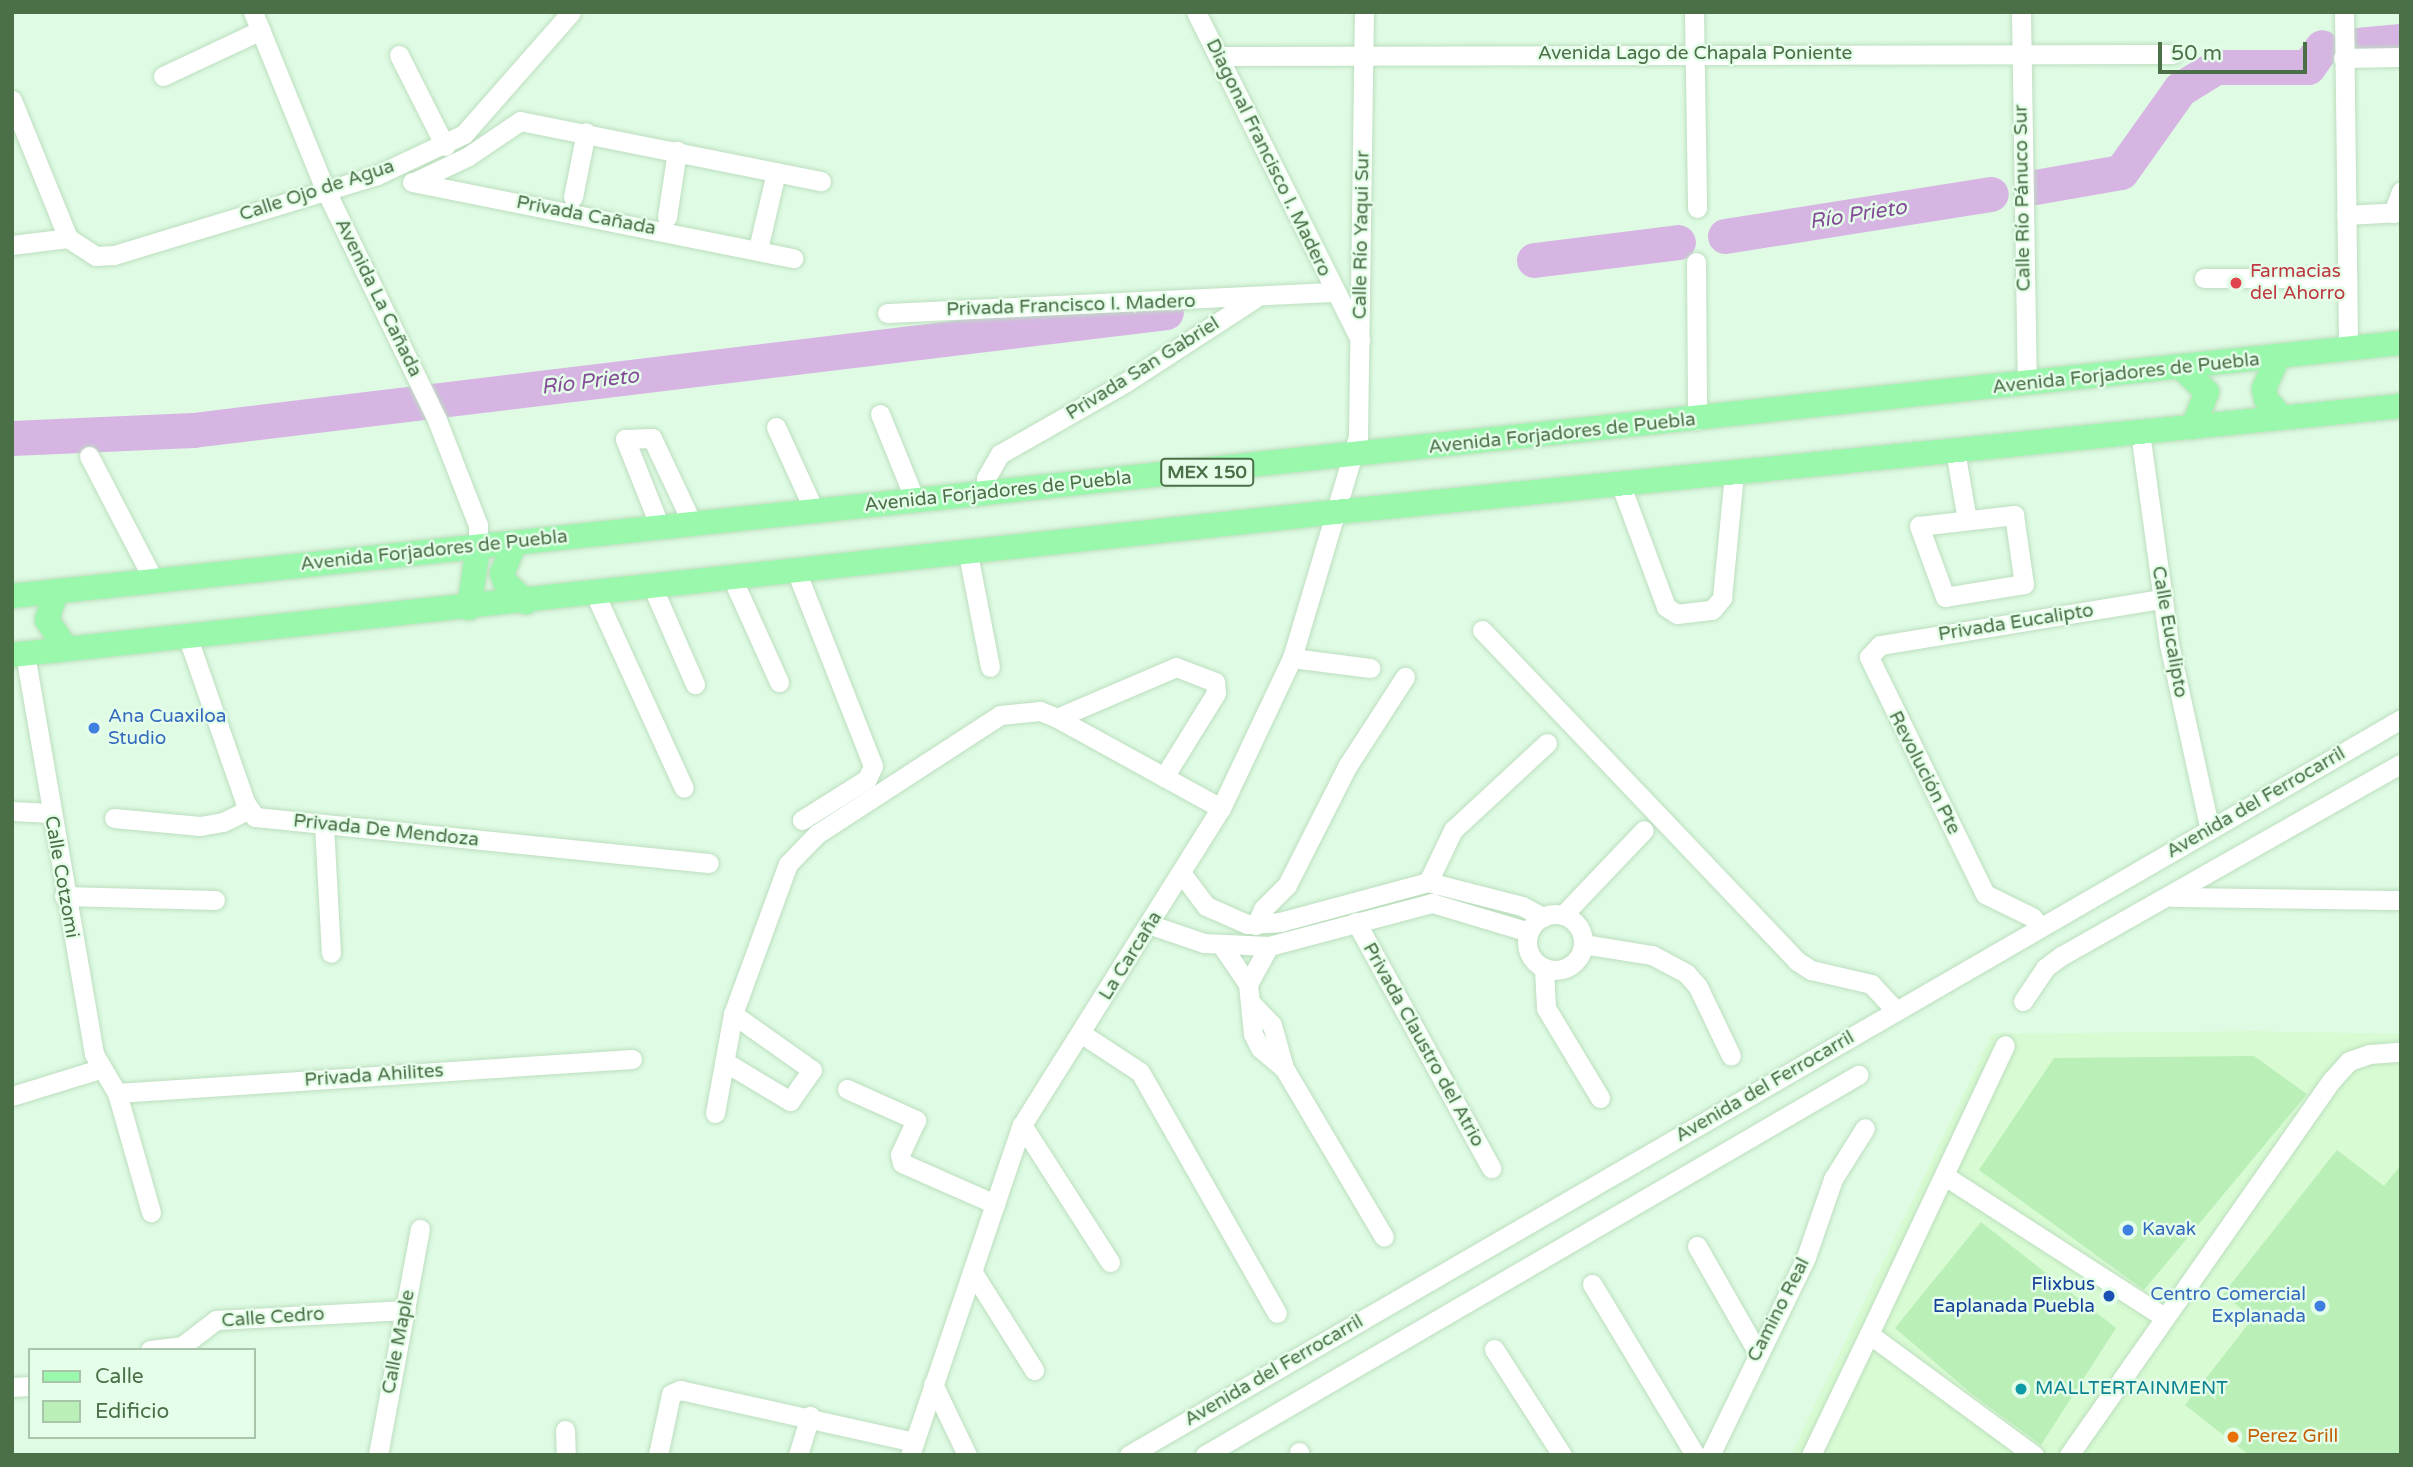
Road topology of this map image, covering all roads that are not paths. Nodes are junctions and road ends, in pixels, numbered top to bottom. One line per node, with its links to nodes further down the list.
1 (571, 12): 19 (street, Calle Ojo de Agua)
2 (1196, 12): 13 (street, Diagonal Francisco I. Madero)
3 (1364, 12): 11 (street, Calle Río Yaqui Sur)
4 (1695, 12): 12 (street)
5 (2021, 12): 8 (street, Calle Río Pánuco Sur)
6 (2344, 12): 15 (street)
7 (257, 21): 16 (street); 25 (street, Avenida La Cañada)
8 (2022, 53): 9 (street, Avenida Lago de Chapala Poniente); 12 (street, Avenida Lago de Chapala Poniente); 47 (street, Calle Río Pánuco Sur)
9 (2173, 54)
10 (399, 55): 19 (street)
11 (1364, 55): 12 (street, Avenida Lago de Chapala Poniente); 13 (street, Avenida Lago de Chapala Poniente); 42 (street, Calle Río Yaqui Sur)
12 (1695, 55): 28 (street)
13 (1218, 56): 39 (street, Diagonal Francisco I. Madero)
14 (2401, 57): 15 (street)
15 (2343, 58): 30 (street)
16 (163, 76)
17 (12, 100): 32 (street)
18 (586, 132): 20 (street); 24 (street); 27 (street)
19 (445, 146): 22 (street, Calle Ojo de Agua)
20 (677, 151): 21 (street); 31 (street)
21 (776, 172): 23 (street); 34 (street)
22 (377, 175): 24 (street, Privada Cañada); 25 (street, Calle Ojo de Agua)
23 (821, 181)
24 (414, 182): 34 (street, Privada Cañada)
25 (325, 189): 32 (street, Calle Ojo de Agua); 68 (street, Avenida La Cañada)
26 (2401, 191): 29 (street)
27 (573, 197)
28 (1697, 208)
29 (2397, 212): 30 (street)
30 (2346, 215): 38 (street)
31 (667, 216)
32 (68, 238): 33 (street)
33 (12, 245)
34 (758, 249): 35 (street, Privada Cañada)
35 (794, 258)
36 (1696, 262): 51 (street)
37 (2204, 278): 38 (street)
38 (2347, 278): 44 (street)
39 (1333, 292): 40 (street, Privada San Gabriel); 42 (street, Diagonal Francisco I. Madero)
40 (1255, 299): 41 (street, Privada Francisco I. Madero); 60 (street, Privada San Gabriel)
41 (887, 313)
42 (1361, 341): 57 (street, Calle Río Yaqui Sur)
43 (2401, 343): 44 (main road, Avenida Forjadores de Puebla / MEX 150)
44 (2348, 350): 45 (main road, Avenida Forjadores de Puebla / MEX 150)
45 (2278, 357): 46 (main road, Avenida Forjadores de Puebla / MEX 150); 50 (main road)
46 (2180, 367): 47 (main road, Avenida Forjadores de Puebla / MEX 150); 52 (main road)
47 (2027, 384): 51 (main road, Avenida Forjadores de Puebla / MEX 150)
48 (2401, 406): 50 (main road)
49 (880, 414): 61 (street)
50 (2282, 418): 52 (main road)
51 (1696, 420): 57 (main road, Avenida Forjadores de Puebla / MEX 150)
52 (2193, 427): 54 (main road)
53 (776, 428): 62 (street)
54 (2140, 432): 55 (main road); 77 (street, Calle Eucalipto)
55 (1955, 450): 58 (main road); 64 (street)
56 (89, 456): 72 (street)
57 (1352, 457): 60 (main road, Avenida Forjadores de Puebla / MEX 150); 63 (street, La Carcaña)
58 (1734, 473): 59 (main road); 59 (street)
59 (1620, 483): 63 (main road)
60 (985, 494): 61 (main road, Avenida Forjadores de Puebla / MEX 150)
61 (915, 500): 62 (main road, Avenida Forjadores de Puebla / MEX 150)
62 (814, 510): 65 (main road, Avenida Forjadores de Puebla / MEX 150)
63 (1335, 512): 69 (main road); 85 (street, La Carcaña)
64 (1968, 520): 64 (street)
65 (692, 523): 66 (main road, Avenida Forjadores de Puebla / MEX 150); 66 (street)
66 (660, 527): 67 (main road, Avenida Forjadores de Puebla / MEX 150)
67 (515, 543): 68 (main road, Avenida Forjadores de Puebla / MEX 150); 78 (main road)
68 (478, 547): 72 (main road, Avenida Forjadores de Puebla / MEX 150); 79 (main road)
69 (968, 554): 70 (main road); 86 (street)
70 (797, 573): 71 (main road); 102 (street)
71 (733, 580): 73 (main road); 89 (street)
72 (154, 581): 74 (main road, Avenida Forjadores de Puebla / MEX 150)
73 (653, 588): 75 (main road); 90 (street)
74 (56, 592): 76 (main road, Avenida Forjadores de Puebla / MEX 150); 82 (main road)
75 (595, 594): 78 (main road); 96 (street)
76 (12, 596)
77 (2161, 599): 83 (street, Privada Eucalipto); 105 (street, Calle Eucalipto)
78 (526, 602): 79 (main road)
79 (469, 608): 81 (main road)
80 (1482, 630): 129 (street)
81 (188, 638): 82 (main road); 98 (street)
82 (66, 648): 84 (main road)
83 (1871, 650): 120 (street, Revolución Pte)
84 (19, 654): 100 (street, Calle Cotzomi)
85 (1292, 658): 87 (street); 97 (street, La Carcaña)
86 (990, 667)
87 (1370, 668)
88 (1405, 677): 109 (street)
89 (779, 682)
90 (695, 684)
91 (1057, 718): 95 (street); 95 (street); 130 (street)
92 (2401, 719): 105 (street, Avenida del Ferrocarril)
93 (1547, 743): 108 (street)
94 (2401, 764): 111 (street, Avenida del Ferrocarril)
95 (1164, 777): 97 (street)
96 (684, 788)
97 (1221, 808): 107 (street, La Carcaña)
98 (248, 810): 101 (street); 103 (street, Privada De Mendoza)
99 (12, 811): 100 (street)
100 (50, 813): 110 (street, Calle Cotzomi)
101 (114, 818)
102 (802, 820)
103 (324, 825): 106 (street, Privada De Mendoza); 125 (street)
104 (1644, 830): 114 (street)
105 (2210, 830): 120 (street, Avenida del Ferrocarril)
106 (709, 863)
107 (1182, 874): 118 (street, La Carcaña); 119 (street)
108 (1428, 882): 115 (street); 116 (street)
109 (1287, 885): 115 (street); 119 (street)
110 (64, 896): 112 (street); 137 (street, Calle Cotzomi)
111 (2171, 897): 113 (street); 128 (street, Avenida del Ferrocarril)
112 (215, 900)
113 (2401, 901)
114 (1563, 915): 116 (street); 122 (street)
115 (1302, 916): 119 (street)
116 (1543, 917): 121 (street)
117 (1356, 922): 121 (street); 124 (street); 146 (street, Privada Claustro del Atrio)
118 (1151, 925): 123 (street); 131 (street, La Carcaña)
119 (1256, 925)
120 (2041, 927): 129 (street, Avenida del Ferrocarril)
121 (1529, 932): 126 (street)
122 (1583, 944): 126 (street); 134 (street)
123 (1222, 946): 124 (street); 127 (street)
124 (1269, 946): 127 (street)
125 (331, 953)
126 (1544, 968): 142 (street)
127 (1248, 984): 151 (street)
128 (2023, 1001)
129 (1896, 1011): 173 (street, Avenida del Ferrocarril)
130 (733, 1014): 136 (street); 136 (street)
131 (1082, 1034): 144 (street, La Carcaña); 157 (street)
132 (2005, 1045): 147 (street)
133 (2401, 1052): 158 (street)
134 (1731, 1056)
135 (632, 1059): 140 (street, Privada Ahilites)
136 (725, 1062): 143 (street)
137 (100, 1069): 140 (street, Calle Cotzomi); 141 (street)
138 (1858, 1075): 174 (street)
139 (847, 1089): 148 (street)
140 (117, 1093): 149 (street, Calle Cotzomi)
141 (12, 1096)
142 (1600, 1098)
143 (715, 1113)
144 (1022, 1125): 148 (street, La Carcaña); 153 (street)
145 (1866, 1128): 162 (street, Camino Real)
146 (1491, 1168)
147 (1945, 1176): 158 (street); 159 (street)
148 (995, 1204): 154 (street, La Carcaña)
149 (151, 1212)
150 (420, 1229): 156 (street, Calle Maple)
151 (1384, 1237)
152 (1698, 1246): 162 (street)
153 (1110, 1262)
154 (972, 1271): 163 (street); 164 (street, La Carcaña)
155 (1592, 1284): 176 (street)
156 (406, 1310): 160 (street, Calle Cedro); 168 (street, Calle Maple)
157 (1277, 1313)
158 (2164, 1317): 180 (street)
159 (1869, 1334): 178 (street); 179 (street)
160 (166, 1348)
161 (1494, 1349): 175 (street)
162 (1757, 1350): 177 (street, Camino Real)
163 (1034, 1370)
164 (933, 1384): 167 (street, La Carcaña); 172 (street)
165 (810, 1416): 167 (street); 170 (street); 171 (street)
166 (565, 1430): 169 (street)
167 (912, 1449)
168 (378, 1455)
169 (566, 1455)
170 (658, 1455)
171 (798, 1455)
172 (967, 1455)
173 (1129, 1455)
174 (1205, 1455)
175 (1562, 1455)
176 (1695, 1455)
177 (1710, 1455)
178 (1811, 1455)
179 (2034, 1455)
180 (2069, 1455)

